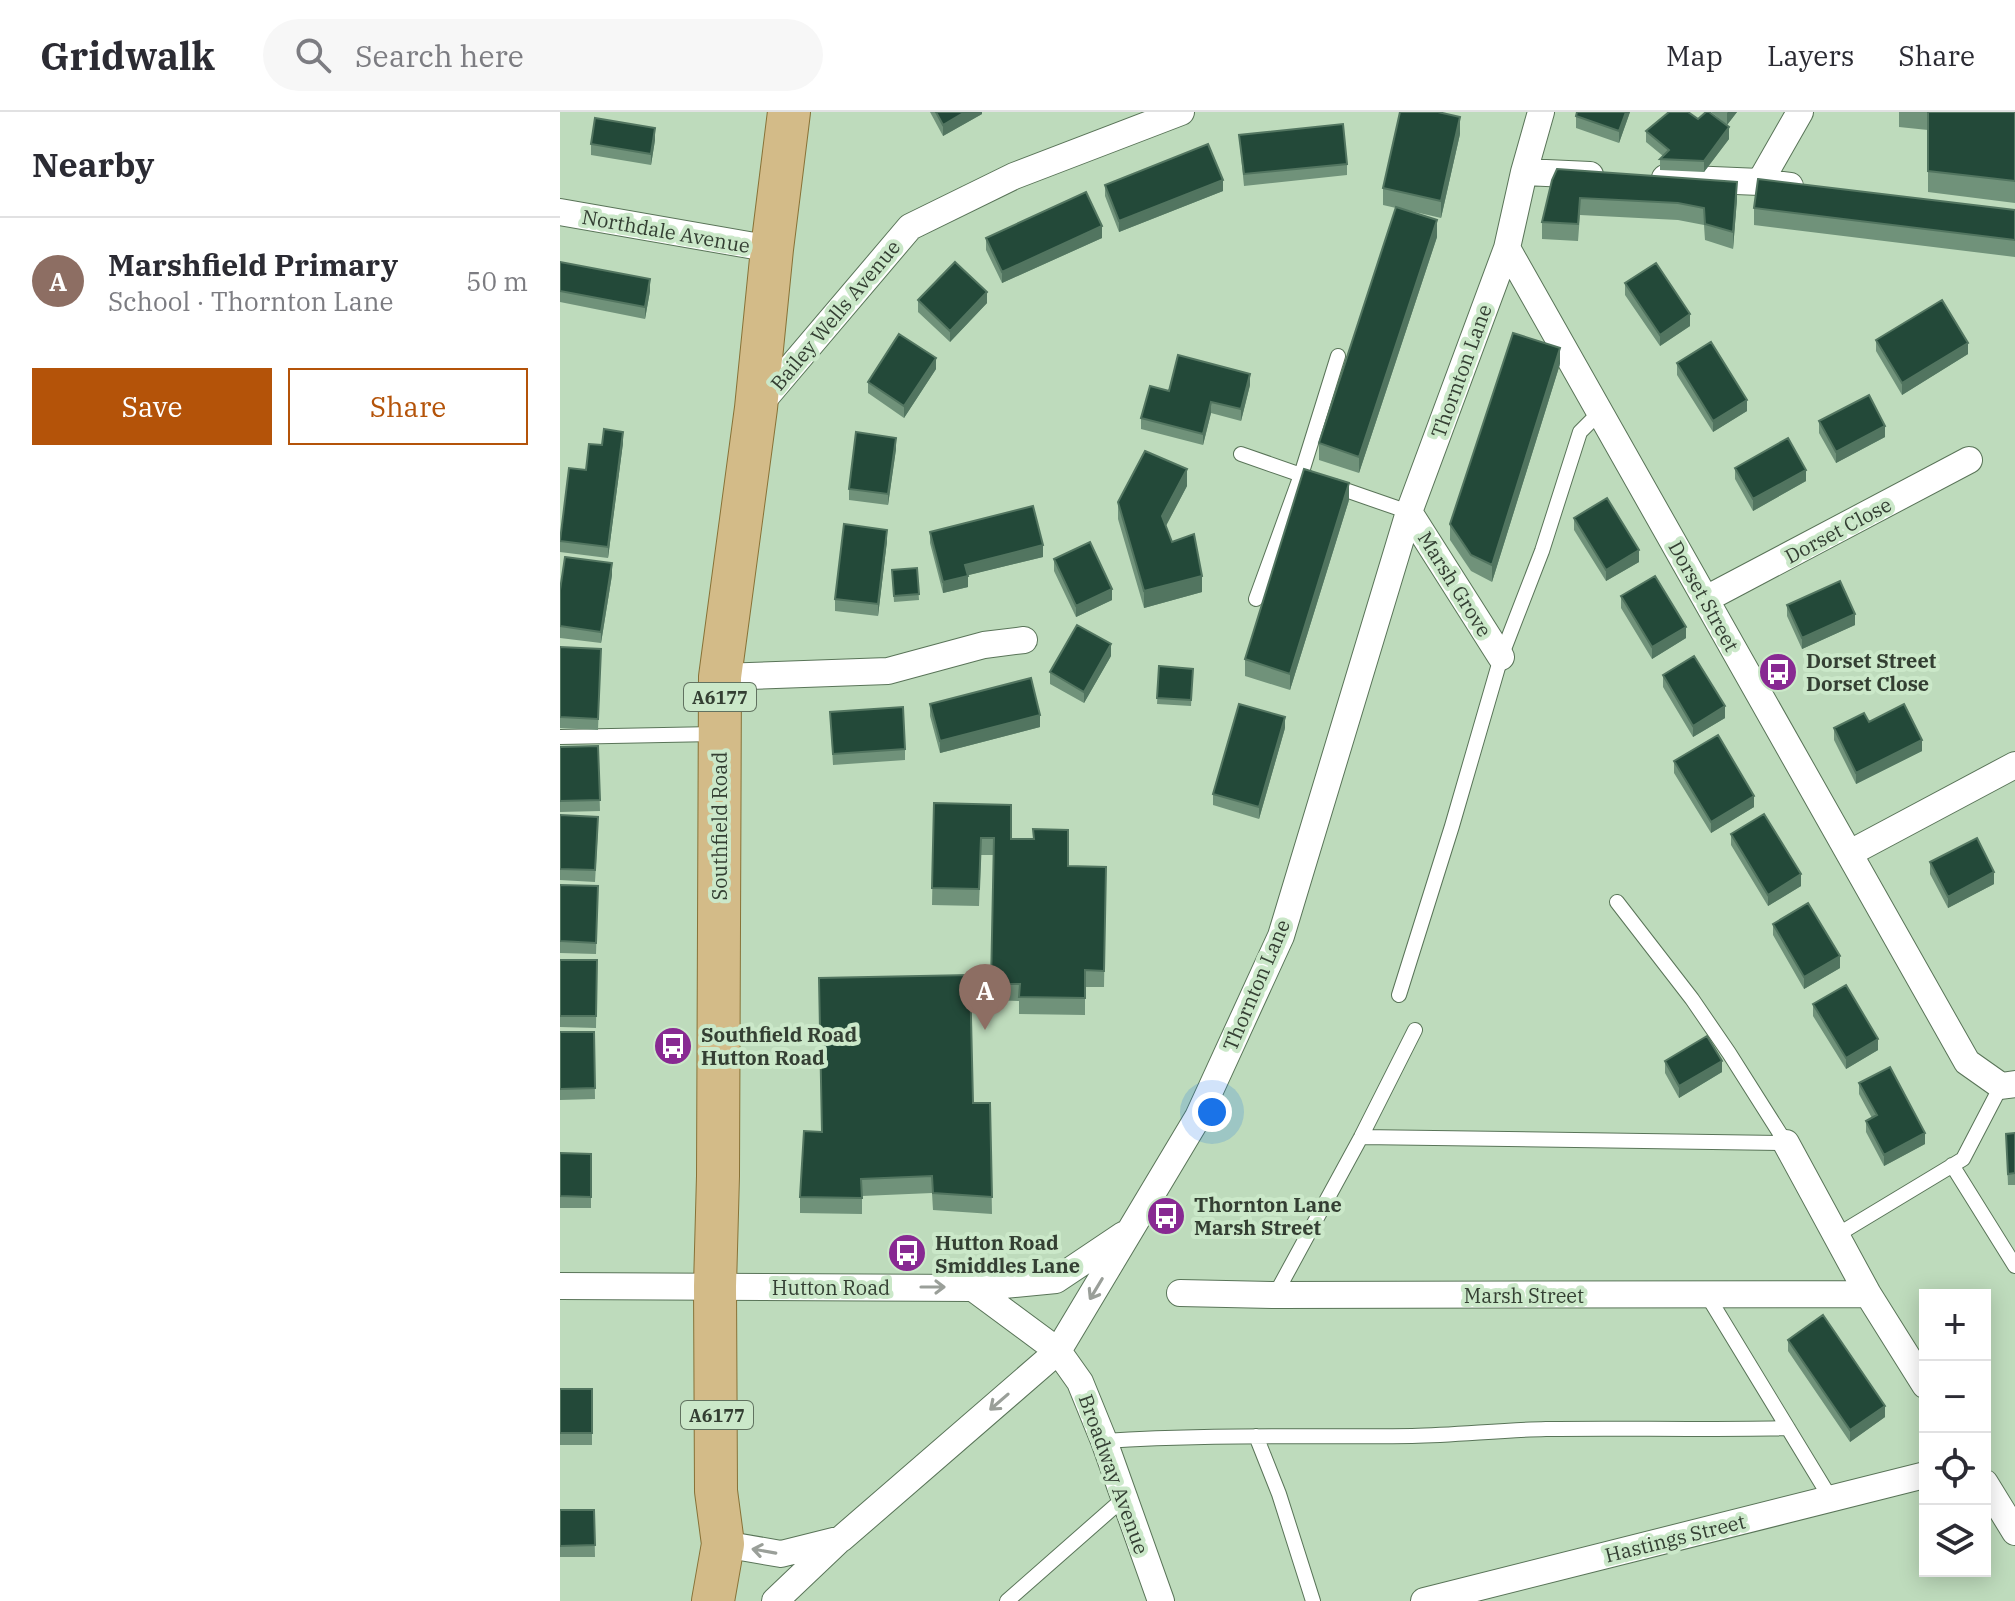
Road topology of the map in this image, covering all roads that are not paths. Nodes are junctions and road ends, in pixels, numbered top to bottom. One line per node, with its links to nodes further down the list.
1 (789, 112): 10 (main road, Southfield Road / A6177)
2 (1181, 112): 12 (street, Bailey Wells Avenue)
3 (1541, 112): 5 (street, Thornton Lane)
4 (1800, 112): 6 (street)
5 (1524, 172): 6 (street); 9 (street, Thornton Lane)
6 (1760, 182): 7 (street)
7 (1820, 190)
8 (560, 212): 10 (street, Northdale Avenue)
9 (1507, 248): 13 (street, Dorset Street); 17 (street, Thornton Lane)
10 (772, 249): 12 (main road, Southfield Road / A6177)
11 (1338, 356): 16 (lane)
12 (756, 408): 22 (main road, Southfield Road / A6177)
13 (1600, 412): 19 (street, Dorset Street); 21 (lane)
14 (1241, 454): 16 (lane)
15 (1969, 460): 19 (street, Dorset Close)
16 (1301, 475): 17 (lane); 18 (lane)
17 (1409, 512): 21 (street, Marsh Grove); 34 (street, Thornton Lane)
18 (1256, 599)
19 (1706, 599): 26 (street, Dorset Street)
20 (1024, 640): 22 (street)
21 (1501, 657): 28 (lane)
22 (720, 677): 23 (main road, Southfield Road / A6177)
23 (720, 734): 24 (lane); 38 (main road, Southfield Road / A6177)
24 (560, 737)
25 (2015, 765): 26 (street)
26 (1850, 853): 30 (street, Dorset Street)
27 (1617, 902): 32 (lane)
28 (1399, 995)
29 (1415, 1030): 31 (lane)
30 (2008, 1085): 33 (lane)
31 (1361, 1137): 32 (lane); 42 (lane)
32 (1786, 1143): 35 (street)
33 (1952, 1165): 35 (lane); 36 (lane)
34 (1134, 1226): 39 (street, Hutton Road); 44 (street, Thornton Lane, one-way to 44)
35 (1837, 1235): 41 (street)
36 (2015, 1266)
37 (560, 1286): 38 (street, Hutton Road)
38 (715, 1286): 39 (street, Hutton Road, one-way to 39); 55 (main road, Southfield Road / A6177)
39 (973, 1288): 44 (street, Broadway Avenue)
40 (1180, 1293): 42 (street, Marsh Street)
41 (1868, 1294): 43 (street, Marsh Street); 45 (street)
42 (1275, 1295): 43 (street, Marsh Street)
43 (1707, 1295): 46 (lane)
44 (1058, 1351): 48 (street, Broadway Avenue); 54 (street, Thornton Lane, one-way to 54)
45 (1919, 1375)
46 (1788, 1428): 47 (lane); 52 (lane)
47 (1256, 1436): 48 (lane); 60 (lane)
48 (1104, 1441): 51 (street, Broadway Avenue)
49 (1919, 1477): 52 (street, Hastings Street)
50 (1991, 1493): 53 (street)
51 (1123, 1499): 58 (lane); 59 (street, Broadway Avenue)
52 (1831, 1499): 61 (street, Hastings Street)
53 (2015, 1532)
54 (841, 1539): 55 (street, Thornton Lane, one-way to 55); 57 (street)
55 (723, 1544): 56 (main road, A6177)
56 (713, 1601)
57 (775, 1601)
58 (1007, 1601)
59 (1161, 1601)
60 (1313, 1601)
61 (1424, 1601)

